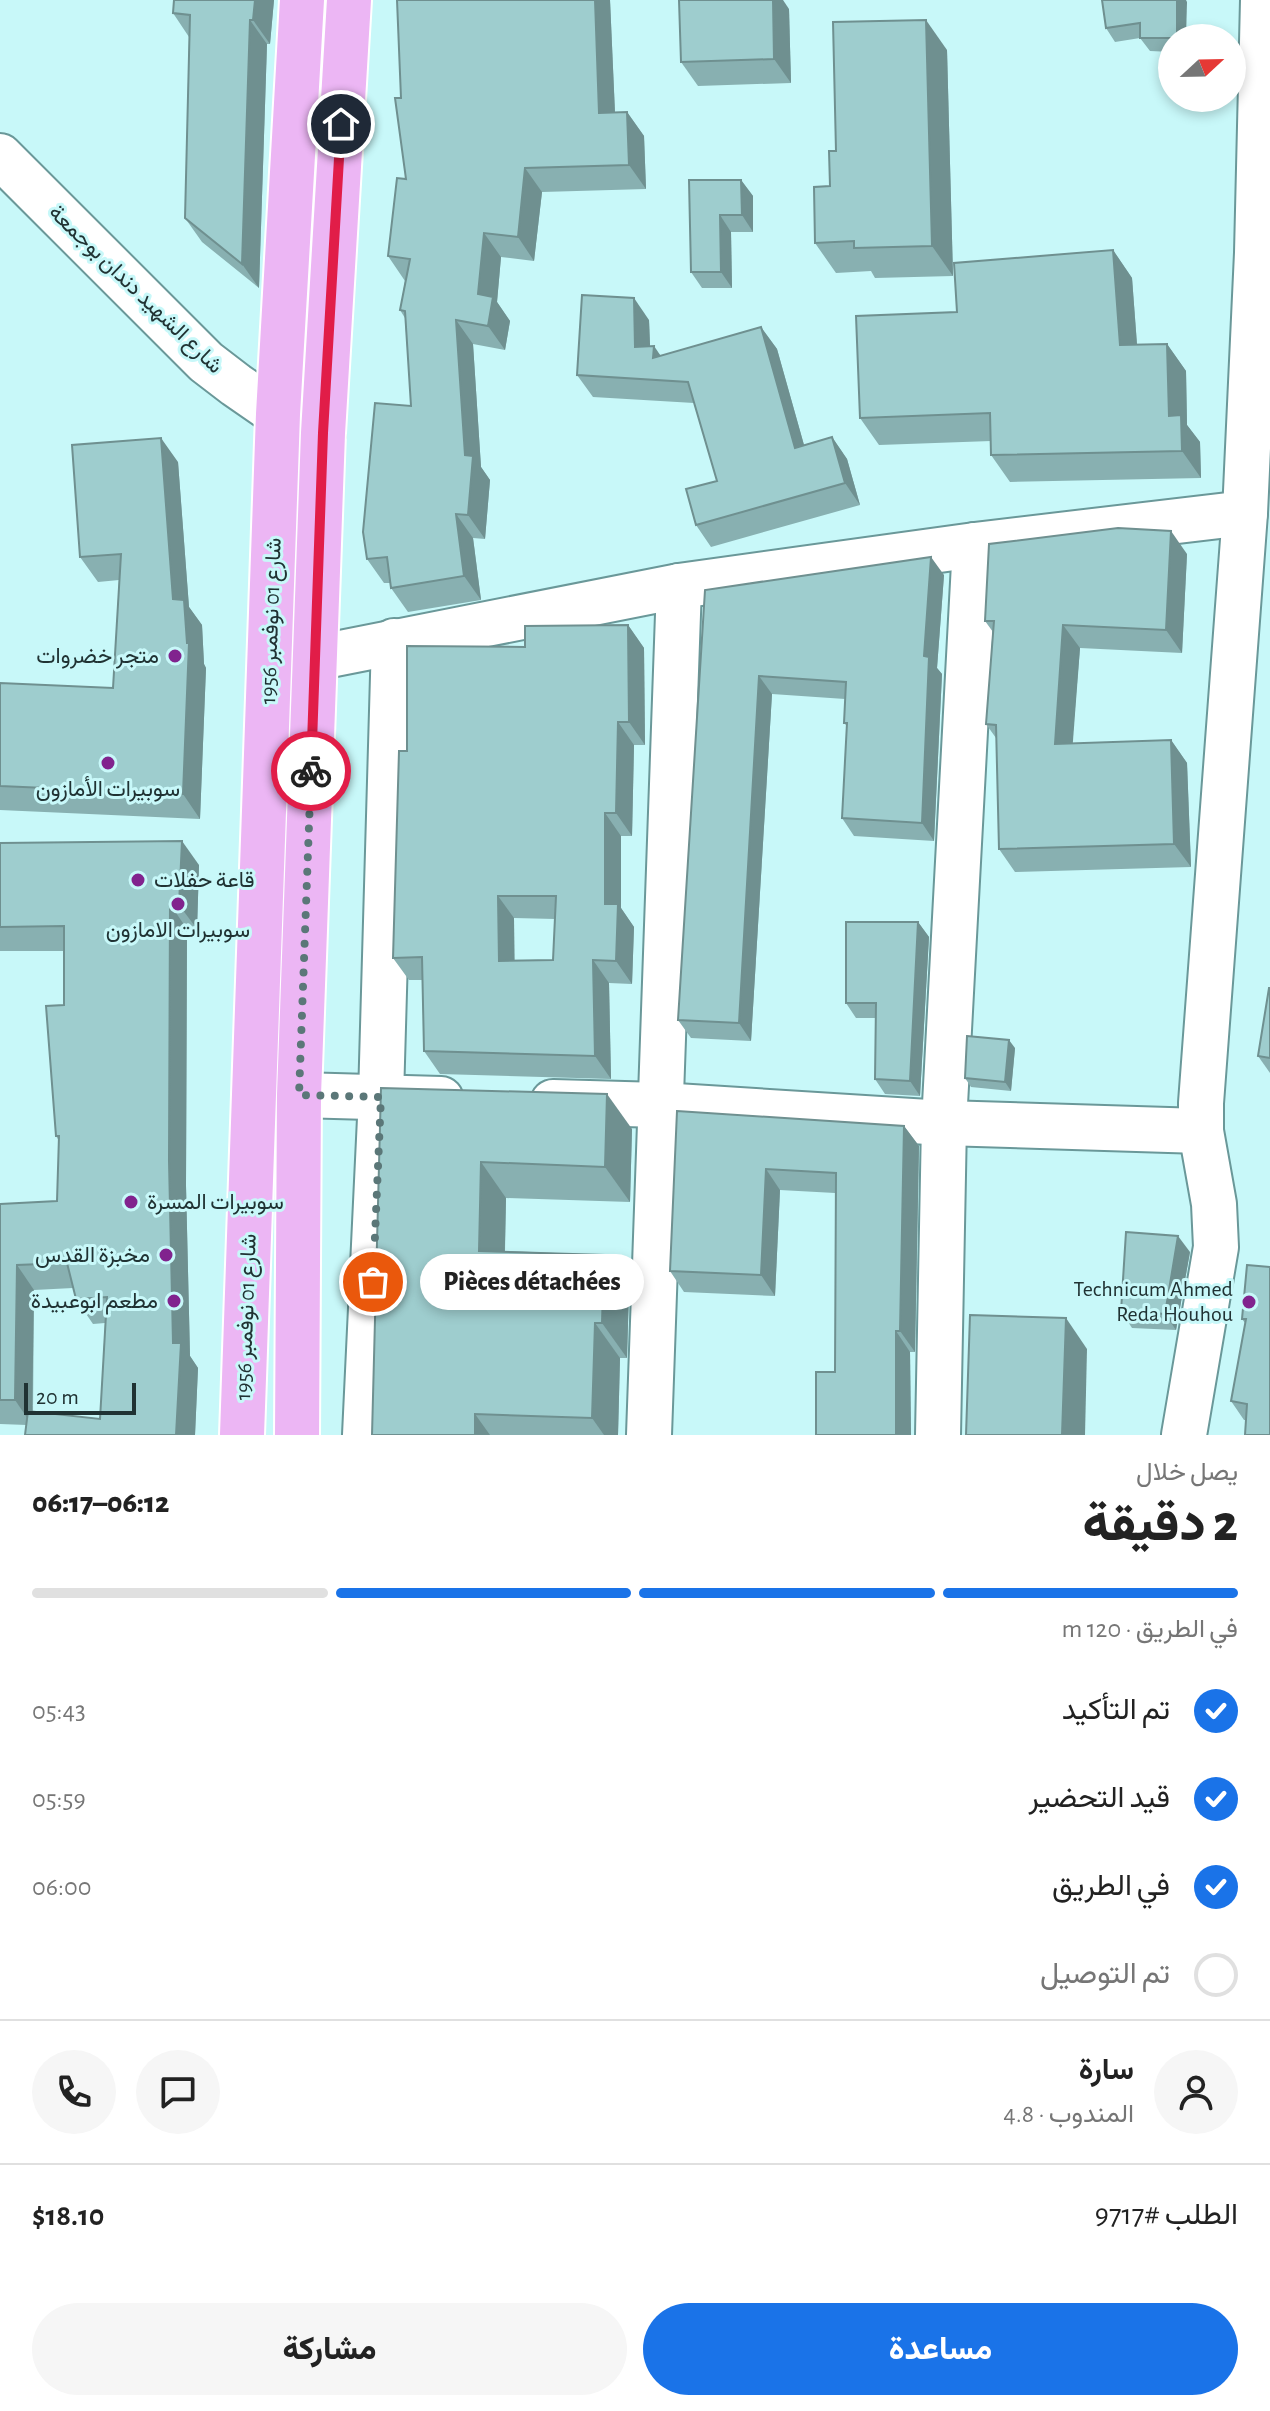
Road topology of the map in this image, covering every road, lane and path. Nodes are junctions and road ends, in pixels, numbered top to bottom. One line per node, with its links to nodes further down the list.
1 (302, 0): 6 (main road, شارع 01 نوفمبر 1956)
2 (349, 0): 7 (main road, شارع 01 نوفمبر 1956)
3 (1263, 0): 5 (street)
4 (0, 156): 6 (street, شارع الشهيد دندان بوجمعة)
5 (1264, 254): 8 (street)
6 (278, 414): 7 (street, شارع الشهيد دندان بوجمعة); 21 (main road, شارع 01 نوفمبر 1956)
7 (323, 433): 13 (main road, شارع 01 نوفمبر 1956)
8 (1245, 513): 9 (street); 10 (street)
9 (975, 545): 11 (street); 19 (street)
10 (1256, 576): 20 (street)
11 (679, 586): 12 (street); 18 (street)
12 (394, 641): 13 (street); 15 (street)
13 (315, 658): 14 (main road, شارع 01 نوفمبر 1956)
14 (299, 1095): 15 (street); 22 (main road, شارع 01 نوفمبر 1956)
15 (381, 1097): 16 (street); 23 (street)
16 (474, 1100)
17 (520, 1101): 18 (street)
18 (660, 1105): 19 (street); 24 (street)
19 (944, 1123): 20 (street); 25 (street)
20 (1201, 1131): 26 (street)
21 (242, 1435)
22 (297, 1435)
23 (365, 1435)
24 (649, 1435)
25 (938, 1435)
26 (1184, 1435)

